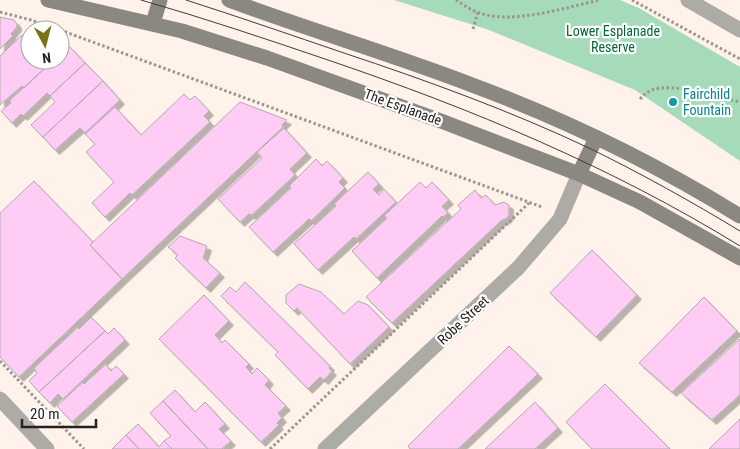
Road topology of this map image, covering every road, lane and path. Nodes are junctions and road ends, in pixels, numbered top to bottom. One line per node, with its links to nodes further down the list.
1 (48, 0): 11 (street, The Esplanade)
2 (160, 0): 11 (street)
3 (229, 0): 18 (street)
4 (456, 0): 9 (path)
5 (600, 0): 9 (path)
6 (632, 0): 15 (path)
7 (688, 0): 13 (street)
8 (0, 12): 10 (path)
9 (478, 12): 12 (path)
10 (31, 20)
11 (153, 23): 19 (street, The Esplanade)
12 (473, 29)
13 (740, 30)
14 (70, 34): 20 (path)
15 (740, 59)
16 (640, 99): 17 (path)
17 (740, 102)
18 (596, 138): 19 (street); 22 (street)
19 (579, 174): 23 (street, The Esplanade); 29 (street, Robe Street)
20 (529, 203): 21 (path); 28 (path)
21 (542, 206)
22 (740, 216)
23 (740, 258)
24 (0, 360): 27 (path)
25 (0, 399): 26 (street)
26 (47, 449)
27 (84, 449)
28 (270, 449)
29 (325, 449)

